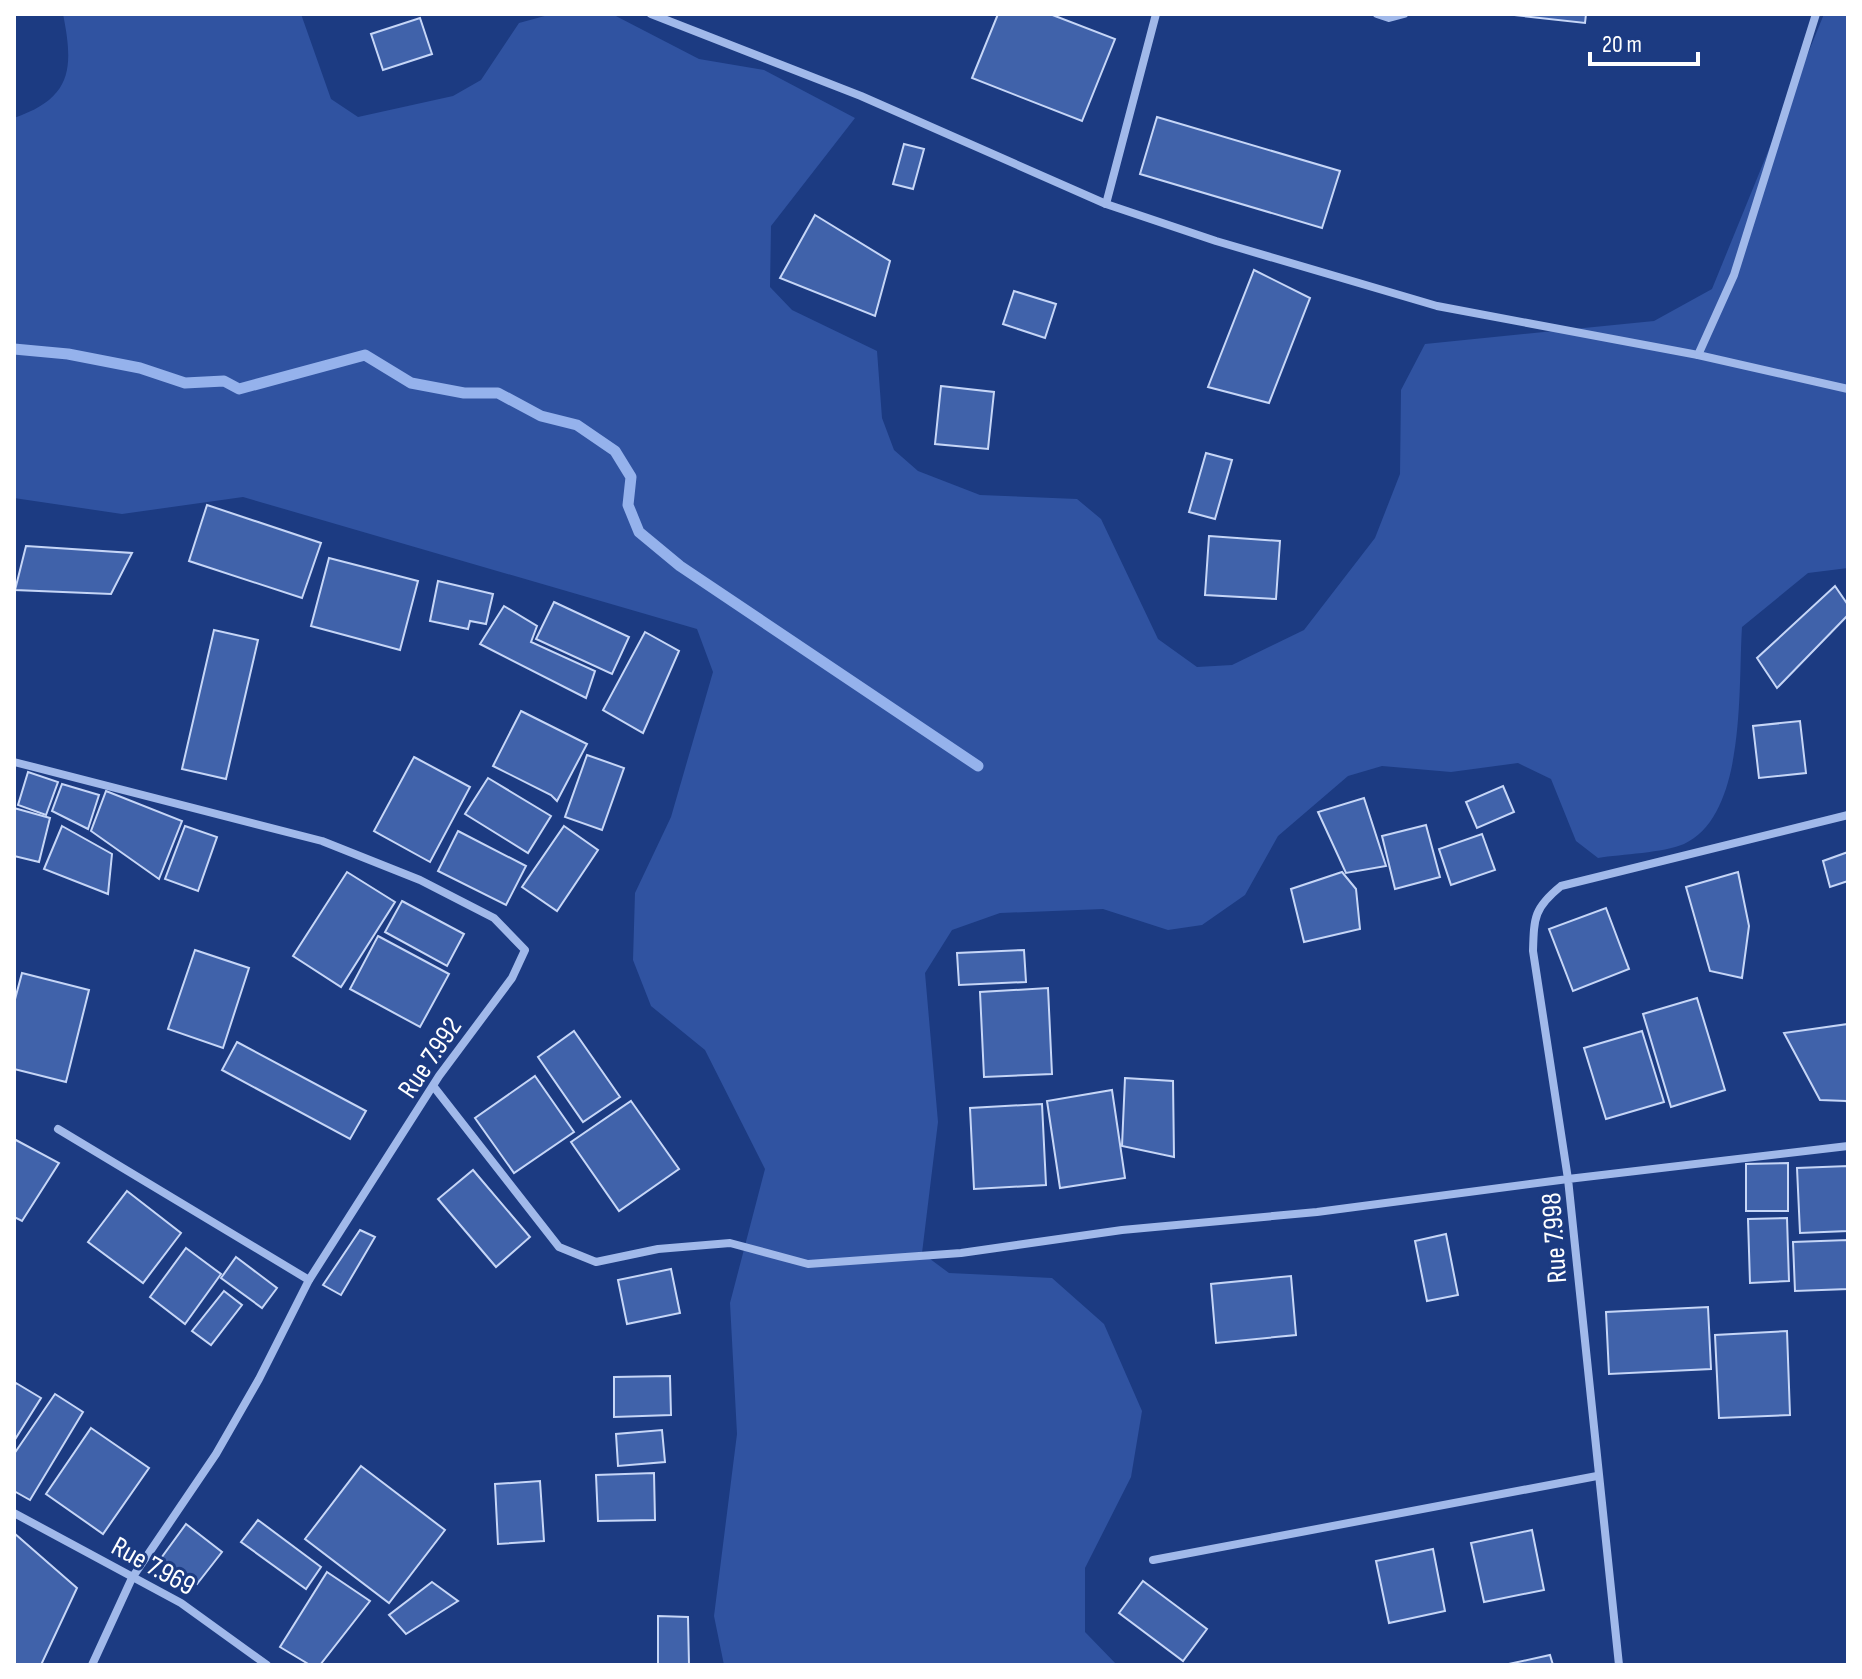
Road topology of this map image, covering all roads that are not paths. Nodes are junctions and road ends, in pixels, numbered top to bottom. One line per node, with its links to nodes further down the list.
1 (651, 14): 6 (street)
2 (1156, 14): 6 (street)
3 (1377, 14): 4 (street)
4 (1404, 14)
5 (1816, 14): 7 (street)
6 (1106, 204): 7 (street)
7 (1698, 355): 8 (street)
8 (1848, 389)
9 (14, 762): 11 (street, Rue 7.992)
10 (1848, 815): 14 (street)
11 (434, 1087): 14 (street); 15 (street, Rue 7.992)
12 (58, 1129): 15 (street)
13 (1848, 1146): 14 (street, Rue 7.998)
14 (1568, 1179): 16 (street, Rue 7.998)
15 (309, 1280): 19 (street, Rue 7.992)
16 (1597, 1476): 18 (street); 22 (street, Rue 7.998)
17 (14, 1513): 19 (street, Rue 7.969)
18 (1153, 1560)
19 (132, 1578): 20 (street, Rue 7.992); 21 (street, Rue 7.969)
20 (92, 1665)
21 (267, 1665)
22 (1619, 1665)

